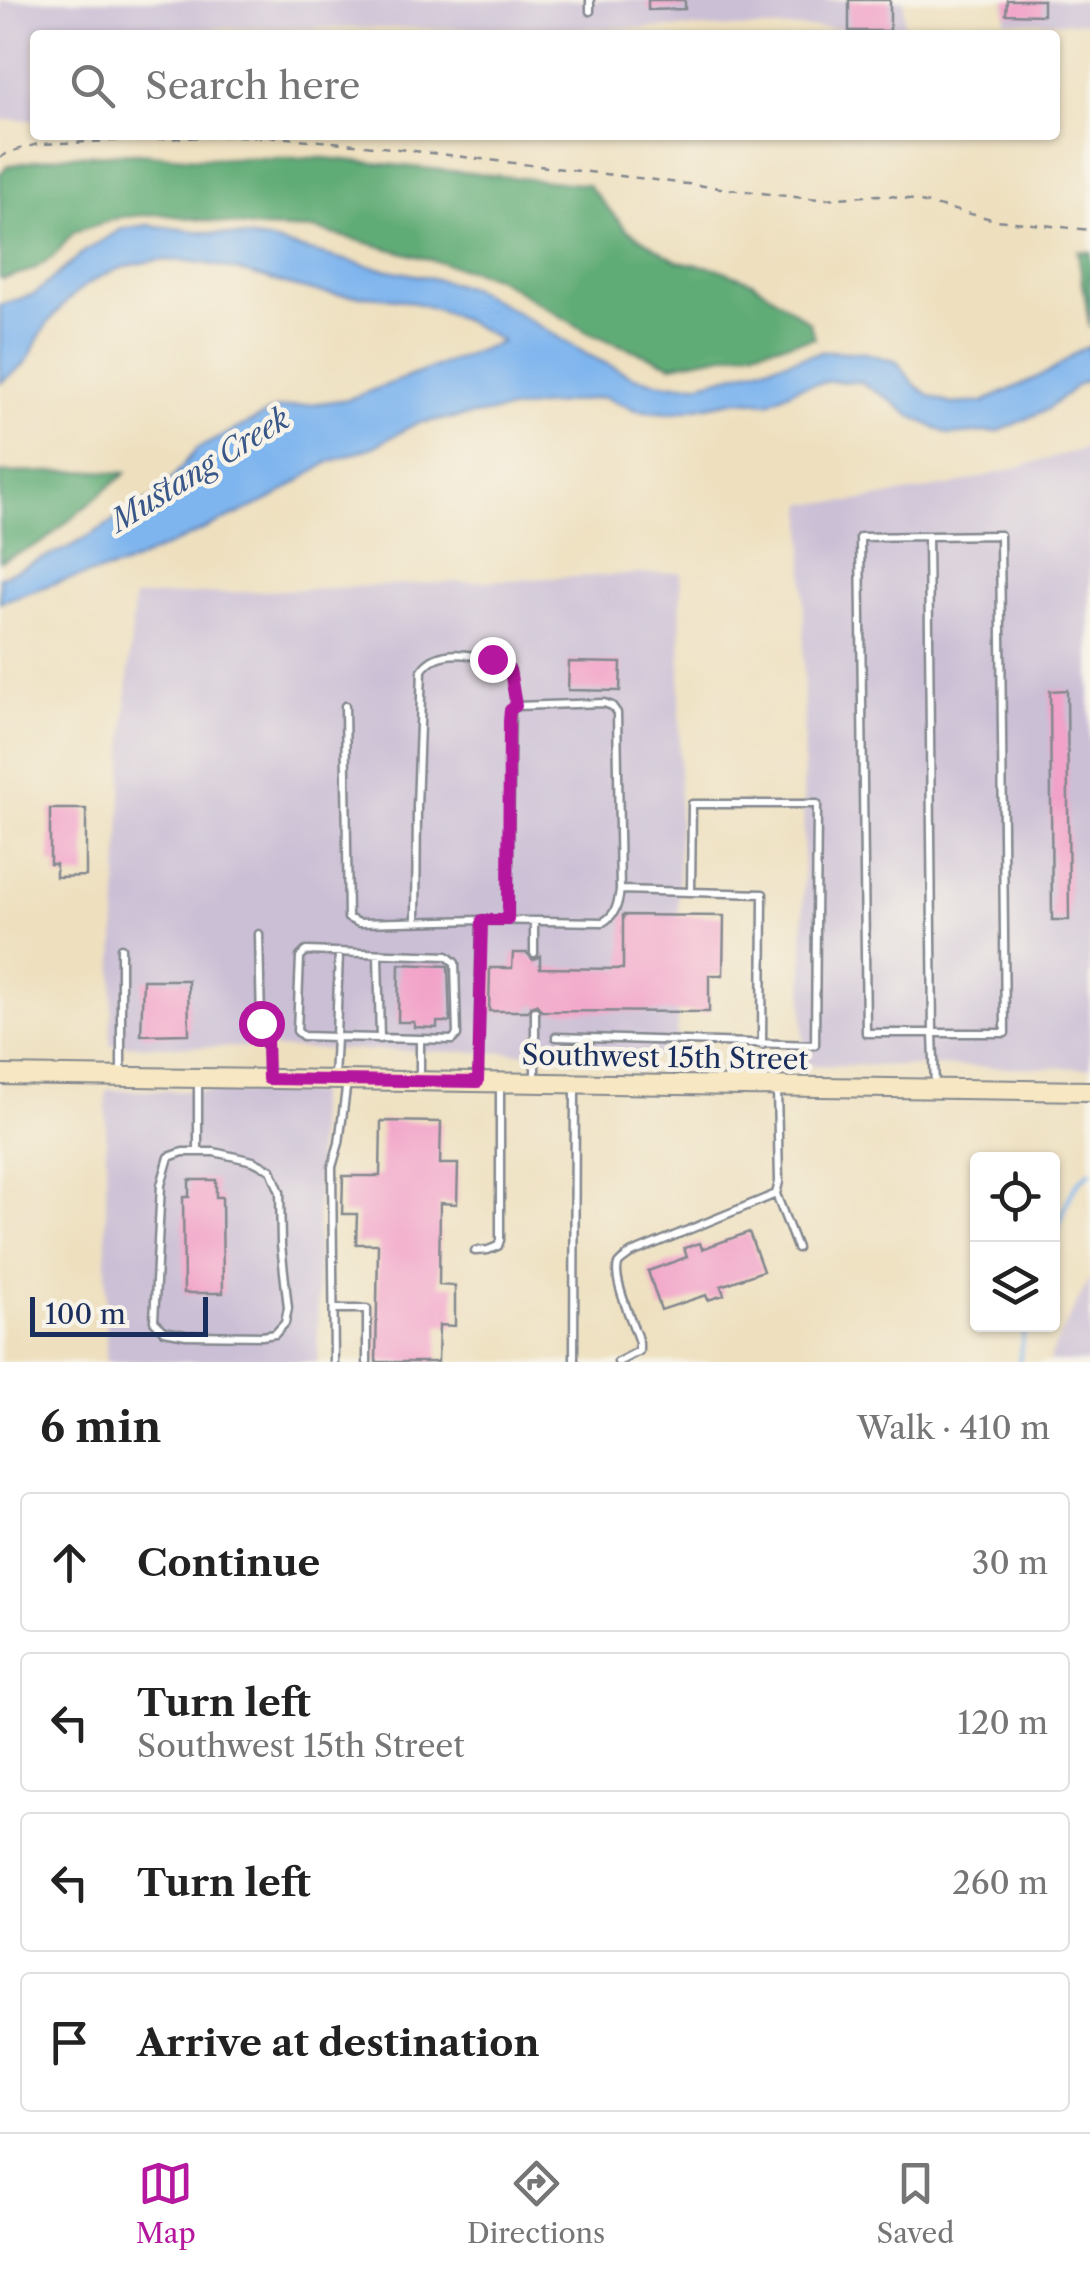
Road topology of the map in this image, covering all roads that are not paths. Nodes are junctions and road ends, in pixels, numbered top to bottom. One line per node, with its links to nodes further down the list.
1 (590, 0): 2 (lane)
2 (590, 11)
3 (928, 536): 18 (lane); 18 (lane); 18 (lane)
4 (345, 706): 11 (lane)
5 (516, 706): 6 (lane); 9 (lane); 11 (lane)
6 (620, 890): 7 (lane); 10 (lane)
7 (691, 892): 23 (lane); 23 (lane)
8 (482, 920): 9 (lane); 11 (lane); 30 (lane)
9 (508, 920): 10 (lane)
10 (534, 921): 15 (lane)
11 (416, 922)
12 (259, 934): 27 (lane)
13 (122, 948): 25 (lane)
14 (339, 952): 16 (lane); 20 (lane); 20 (lane)
15 (534, 953)
16 (378, 954): 21 (lane); 22 (lane)
17 (534, 1011): 32 (lane)
18 (933, 1034): 35 (lane)
19 (556, 1036): 23 (lane)
20 (336, 1037): 21 (lane); 28 (lane)
21 (380, 1038): 22 (lane)
22 (420, 1039): 29 (lane)
23 (762, 1045)
24 (0, 1075): 25 (main road, Southwest 15th Street)
25 (121, 1076): 26 (main road, Southwest 15th Street)
26 (198, 1078): 27 (main road, Southwest 15th Street); 37 (lane)
27 (268, 1079): 28 (main road, Southwest 15th Street)
28 (340, 1080): 29 (main road, Southwest 15th Street); 41 (lane)
29 (420, 1081): 30 (main road, Southwest 15th Street)
30 (478, 1082): 31 (main road, Southwest 15th Street)
31 (500, 1082): 32 (main road, Southwest 15th Street); 40 (lane)
32 (535, 1083): 33 (main road, Southwest 15th Street)
33 (575, 1084): 34 (main road, Southwest 15th Street); 44 (lane)
34 (777, 1086): 35 (main road, Southwest 15th Street); 38 (lane)
35 (935, 1089): 36 (main road, Southwest 15th Street)
36 (1090, 1091)
37 (198, 1152): 37 (lane)
38 (776, 1194): 39 (lane); 45 (lane)
39 (797, 1248)
40 (475, 1251)
41 (334, 1308): 42 (lane); 43 (lane)
42 (334, 1362)
43 (367, 1362)
44 (574, 1362)
45 (618, 1362)

